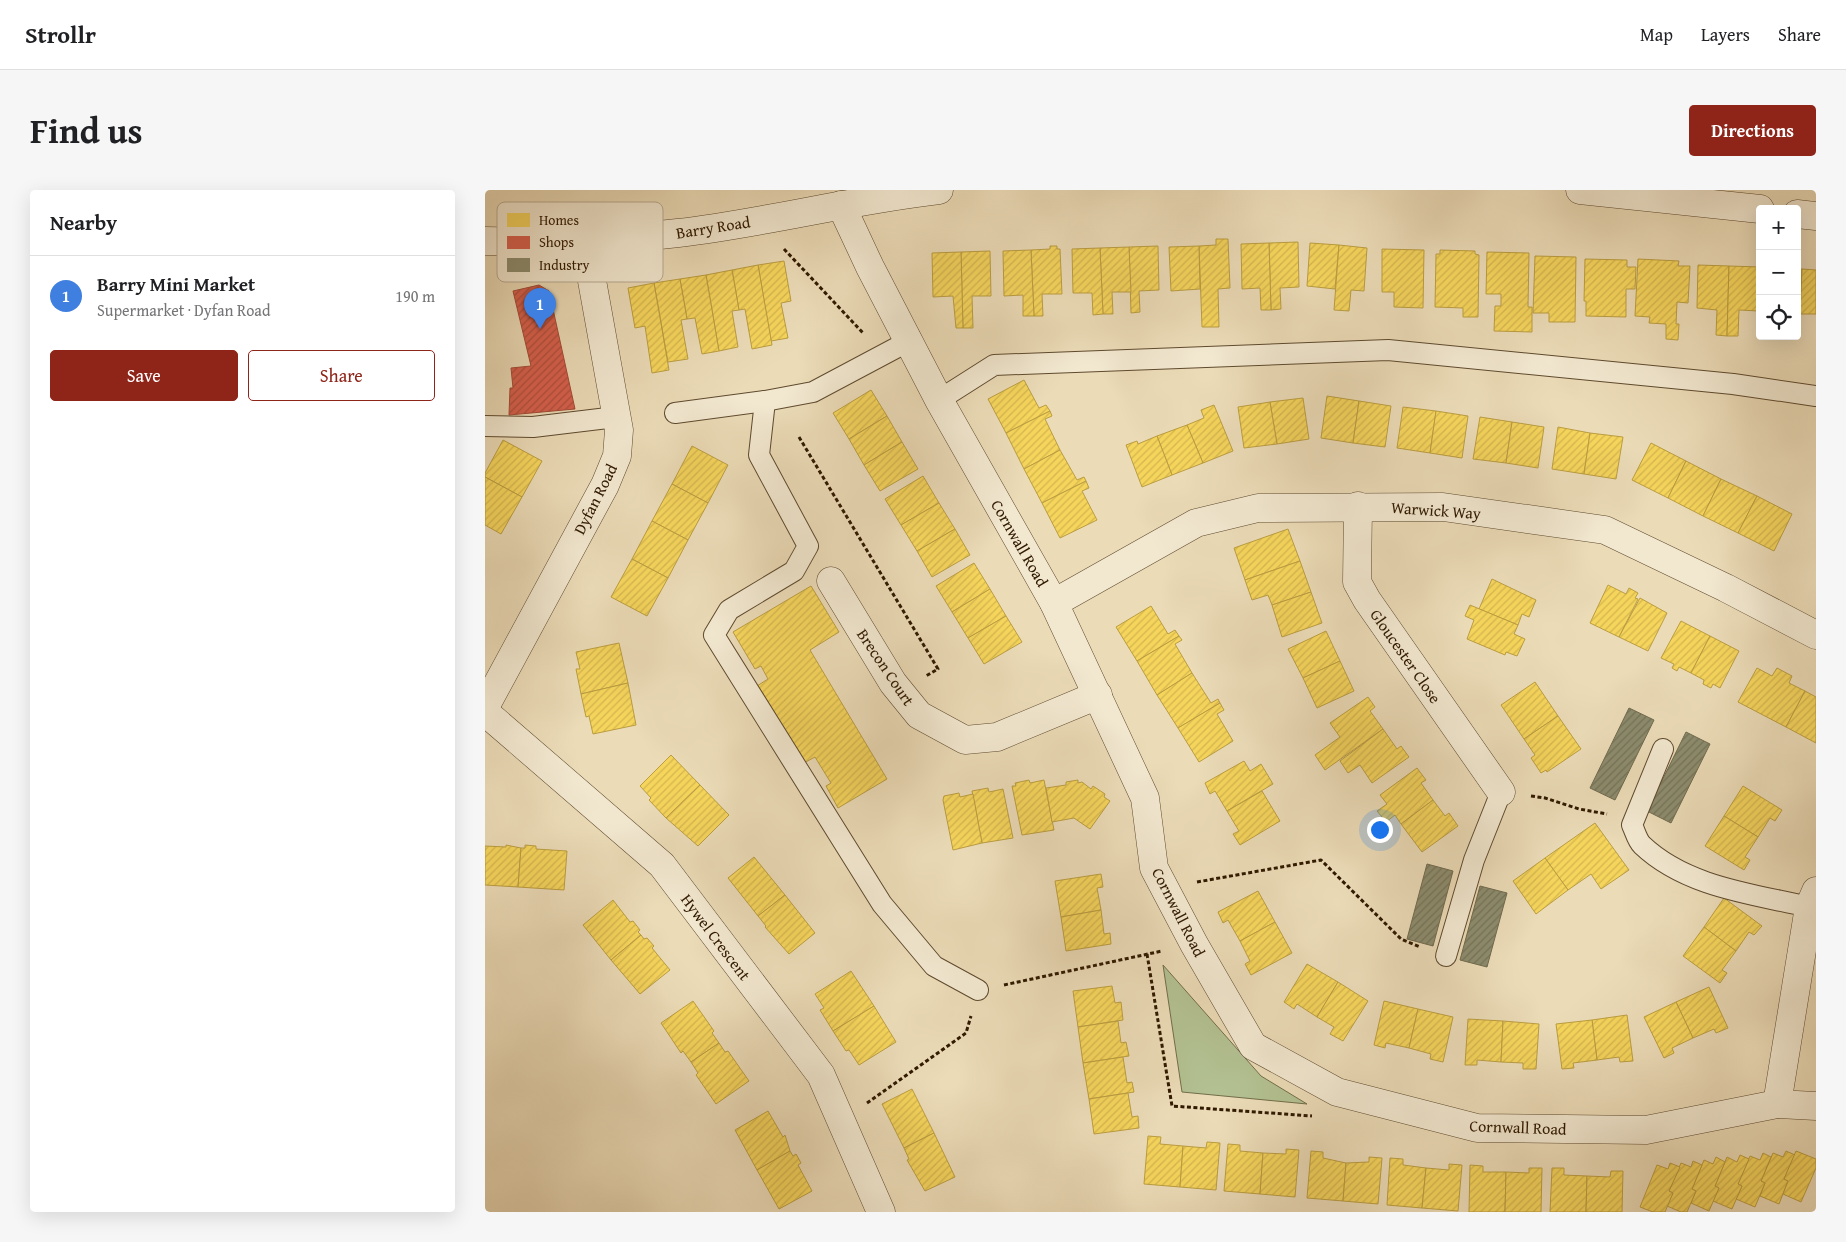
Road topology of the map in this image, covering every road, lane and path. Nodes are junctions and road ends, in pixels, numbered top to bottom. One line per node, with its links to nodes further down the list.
1 (939, 190): 3 (street, Barry Road)
2 (1580, 190): 4 (street)
3 (841, 205): 7 (street, Barry Road); 10 (street, Cornwall Road)
4 (1756, 209)
5 (1801, 214): 6 (street)
6 (1816, 216)
7 (767, 218): 8 (street, Barry Road); 11 (path)
8 (663, 235)
9 (592, 282): 16 (street, Dyfan Road)
10 (909, 341): 11 (lane); 13 (street, Cornwall Road)
11 (882, 356): 14 (lane)
12 (1816, 396): 13 (lane)
13 (939, 400): 21 (street, Cornwall Road)
14 (765, 401): 15 (lane); 35 (lane)
15 (675, 414)
16 (616, 417): 17 (lane); 25 (street, Dyfan Road)
17 (485, 426)
18 (799, 437): 23 (path)
19 (1358, 506): 21 (street, Warwick Way); 22 (street, Warwick Way); 28 (street, Gloucester Close)
20 (831, 581): 24 (street, Brecon Court)
21 (1053, 603): 24 (street, Cornwall Road)
22 (1816, 635)
23 (929, 684)
24 (1098, 695): 30 (street, Cornwall Road)
25 (485, 707)
26 (485, 712): 39 (street, Hywel Crescent)
27 (1663, 749): 29 (lane)
28 (1501, 792): 29 (path); 34 (lane)
29 (1632, 825): 31 (lane)
30 (1164, 887): 32 (street, Cornwall Road); 34 (path)
31 (1813, 899): 37 (street)
32 (1194, 944): 33 (path); 36 (street, Cornwall Road)
33 (1147, 954): 35 (path); 36 (path)
34 (1446, 956)
35 (977, 990): 39 (path)
36 (1337, 1092): 37 (street, Cornwall Road)
37 (1777, 1104): 38 (street, Cornwall Road)
38 (1816, 1106)
39 (840, 1122): 40 (street, Hywel Crescent)
40 (881, 1212)

